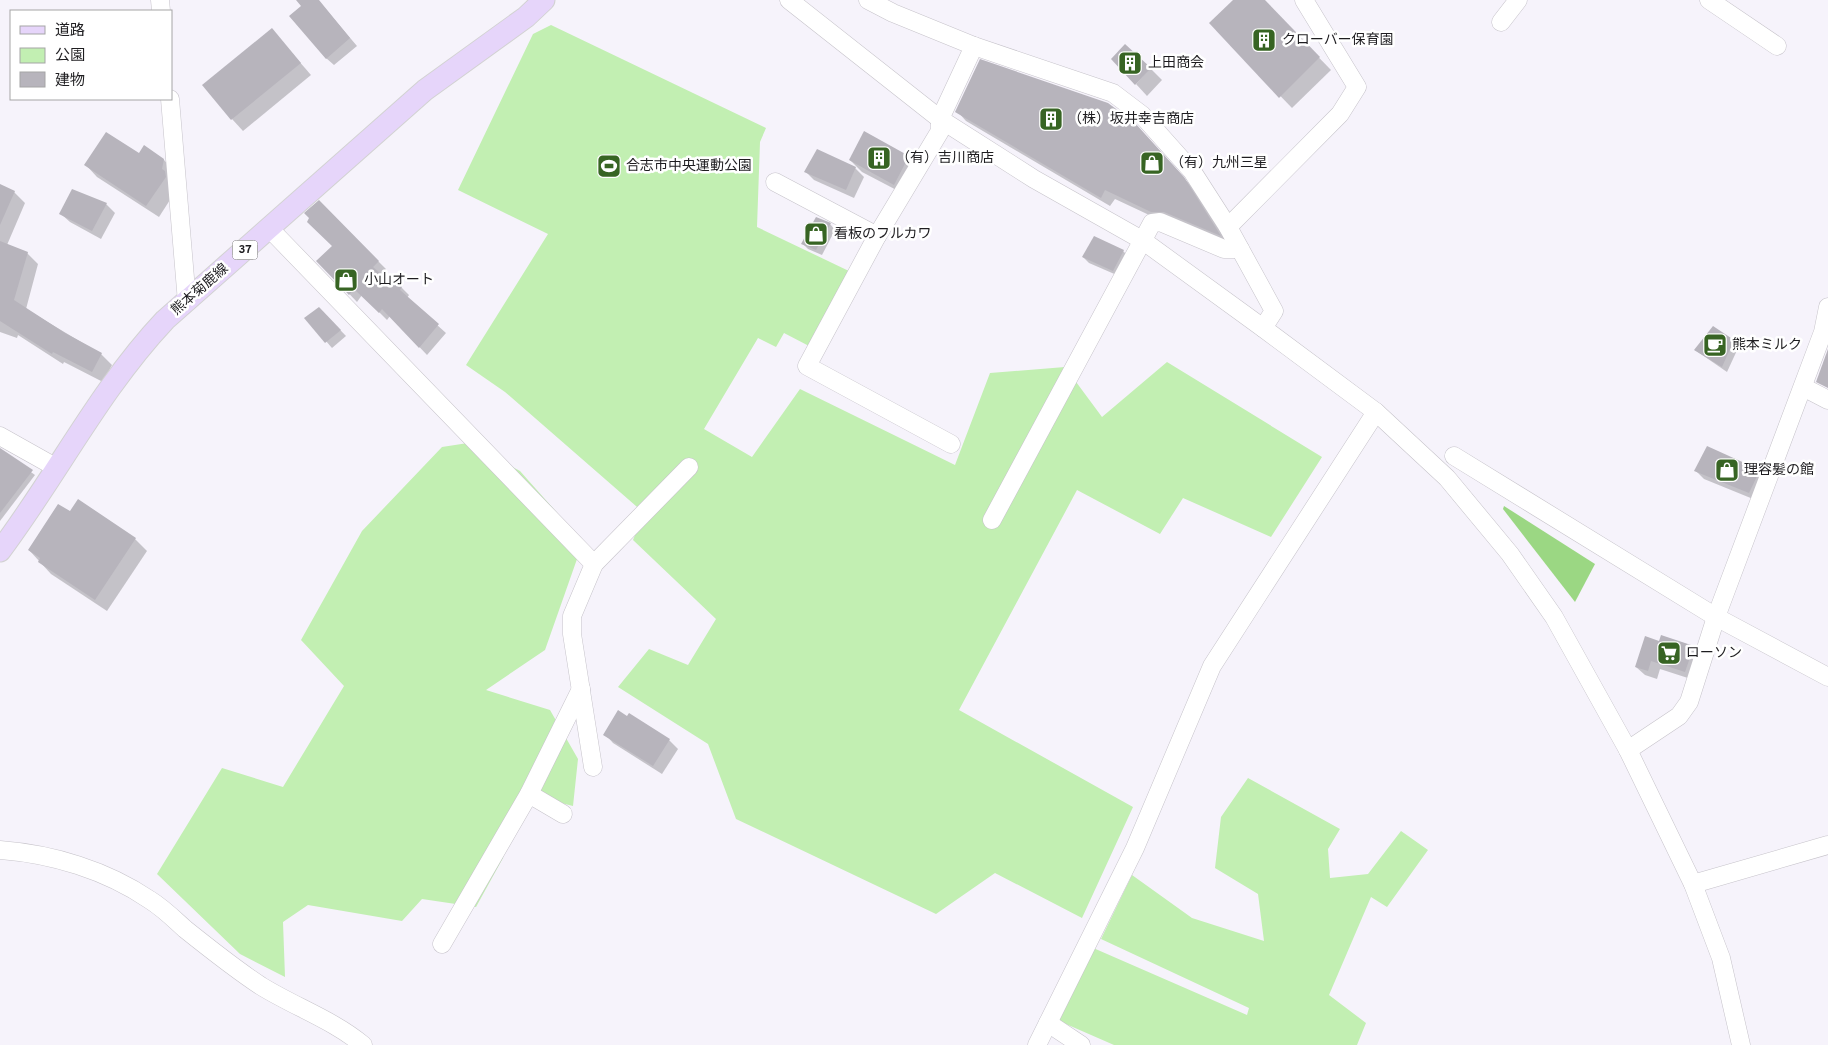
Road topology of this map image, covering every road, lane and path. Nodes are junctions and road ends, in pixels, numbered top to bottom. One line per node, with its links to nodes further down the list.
1 (544, 0): 14 (main road, 熊本菊鹿線 / 37)
2 (789, 0): 11 (street)
3 (868, 0): 8 (street)
4 (1304, 0): 13 (street)
5 (1518, 0): 7 (street)
6 (1709, 0): 9 (street)
7 (1501, 22)
8 (974, 46): 11 (street); 13 (street)
9 (1777, 46)
10 (170, 100): 18 (street)
11 (940, 119): 15 (street); 16 (street)
12 (775, 182): 15 (street)
13 (1228, 227): 17 (street)
14 (269, 228): 18 (main road, 熊本菊鹿線 / 37); 32 (street)
15 (878, 236): 26 (street)
16 (1142, 240): 17 (street); 20 (street); 30 (street)
17 (1240, 249): 20 (street)
18 (187, 302): 29 (main road, 熊本菊鹿線 / 37)
19 (1828, 307): 21 (street)
20 (1263, 328): 24 (street)
21 (1826, 332): 22 (street)
22 (1803, 387): 23 (street); 33 (street)
23 (1828, 400)
24 (1376, 412): 36 (street); 44 (street)
25 (0, 436): 29 (street)
26 (950, 444)
27 (1454, 456): 33 (street)
28 (689, 467): 32 (street)
29 (57, 468): 31 (main road, 熊本菊鹿線 / 37)
30 (992, 520)
31 (0, 551)
32 (594, 564): 35 (street)
33 (1716, 617): 34 (street); 36 (street)
34 (1828, 678)
35 (581, 689): 37 (street); 38 (street)
36 (1628, 750): 42 (street)
37 (593, 767)
38 (529, 794): 39 (street); 43 (street)
39 (563, 814)
40 (1828, 844): 42 (street)
41 (0, 850): 45 (street)
42 (1693, 884): 48 (street)
43 (442, 944)
44 (1048, 1023): 46 (street); 47 (street)
45 (364, 1045)
46 (1037, 1045)
47 (1081, 1045)
48 (1741, 1045)

